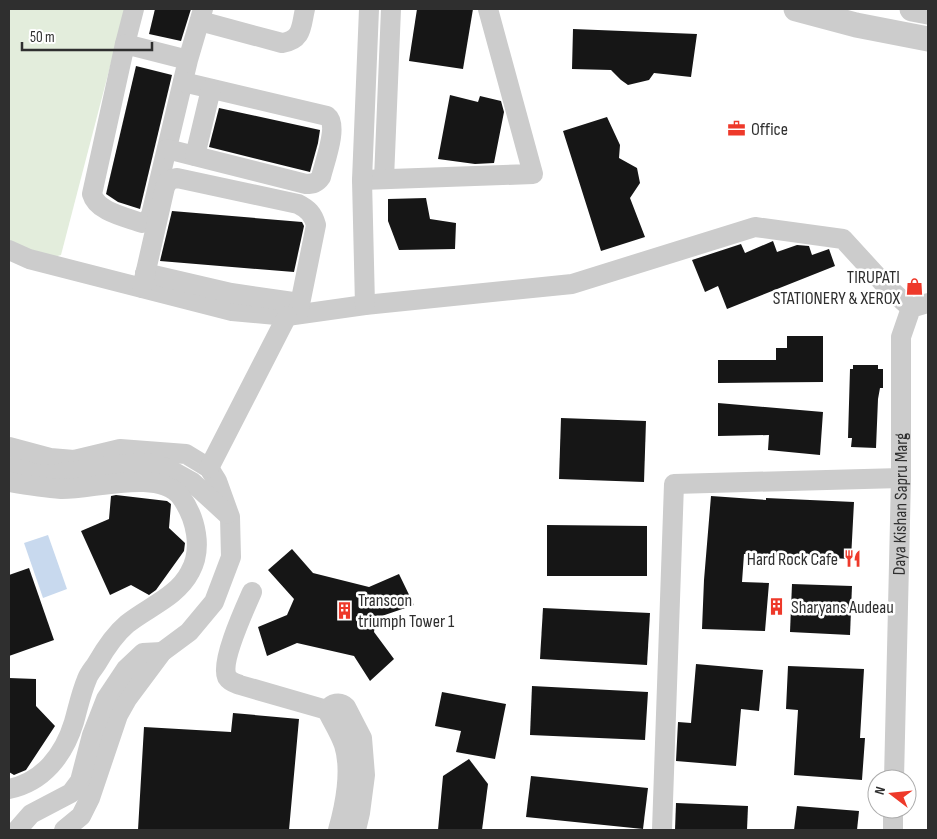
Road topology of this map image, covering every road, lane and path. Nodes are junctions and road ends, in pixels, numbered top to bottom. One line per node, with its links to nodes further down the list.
1 (134, 9): 11 (street)
2 (305, 9): 9 (street)
3 (369, 9): 18 (street)
4 (391, 9): 17 (street)
5 (488, 9): 17 (street)
6 (796, 9): 10 (street)
7 (912, 9): 8 (street)
8 (928, 12)
9 (202, 15): 12 (street)
10 (928, 39)
11 (125, 44): 12 (street); 15 (street)
12 (188, 60): 13 (street)
13 (183, 82): 14 (street); 15 (street)
14 (211, 89): 16 (street); 16 (street)
15 (167, 148): 16 (street)
16 (196, 156)
17 (384, 179): 18 (street)
18 (362, 180): 21 (street)
19 (9, 250): 20 (street)
20 (143, 280): 23 (street); 23 (street)
21 (365, 305): 22 (street); 23 (street)
22 (920, 306): 27 (street, Daya Kishan Sapru Marg)
23 (295, 311): 26 (street)
24 (9, 447): 26 (street)
25 (9, 467): 29 (street)
26 (209, 468): 29 (street)
27 (901, 478): 33 (street, Daya Kishan Sapru Marg); 41 (street)
28 (9, 482): 34 (street)
29 (230, 518): 31 (street)
30 (252, 592): 32 (street)
31 (162, 652): 35 (street); 36 (street)
32 (327, 710): 39 (street); 40 (street)
33 (894, 769)
34 (9, 789)
35 (71, 793): 36 (street); 37 (street)
36 (85, 823): 38 (street)
37 (16, 830)
38 (64, 830)
39 (338, 830)
40 (356, 830)
41 (662, 830)

